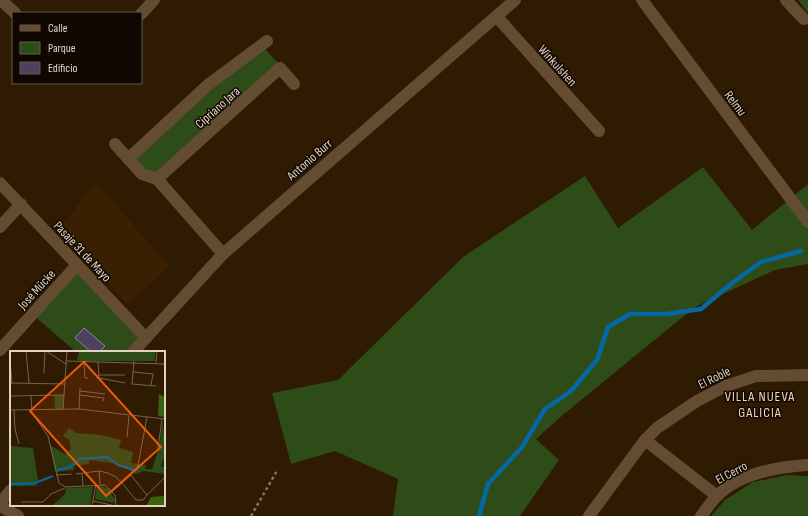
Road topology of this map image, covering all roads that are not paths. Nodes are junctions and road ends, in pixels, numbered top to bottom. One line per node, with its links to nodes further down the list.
1 (154, 0): 7 (street)
2 (515, 0): 8 (street, Antonio Burr)
3 (642, 0): 18 (street, Relmu)
4 (786, 0): 9 (street)
5 (2, 2): 6 (street)
6 (14, 12)
7 (142, 13)
8 (497, 17): 12 (street, Winkulshen); 20 (street, Antonio Burr)
9 (804, 19)
10 (267, 42): 14 (street, Cipriano Jara)
11 (294, 84): 15 (street, Cipriano Jara)
12 (599, 131)
13 (116, 144): 14 (street)
14 (128, 159): 15 (street)
15 (157, 179): 20 (street)
16 (0, 183): 17 (street, Pasaje 31 de Mayo)
17 (21, 204): 19 (street); 21 (street, Pasaje 31 de Mayo)
18 (808, 222)
19 (0, 227)
20 (223, 254): 22 (street, Antonio Burr)
21 (77, 264): 22 (street, Pasaje 31 de Mayo); 23 (street, José Mücke)
22 (146, 338): 24 (street, Antonio Burr)
23 (0, 350)
24 (134, 351)
25 (808, 375): 26 (street, El Roble)
26 (645, 440): 29 (street); 32 (street, El Roble)
27 (808, 465): 29 (street, El Cerro)
28 (10, 491): 30 (street)
29 (717, 496): 33 (street, El Cerro)
30 (0, 504): 31 (street)
31 (18, 516)
32 (589, 516)
33 (701, 516)

